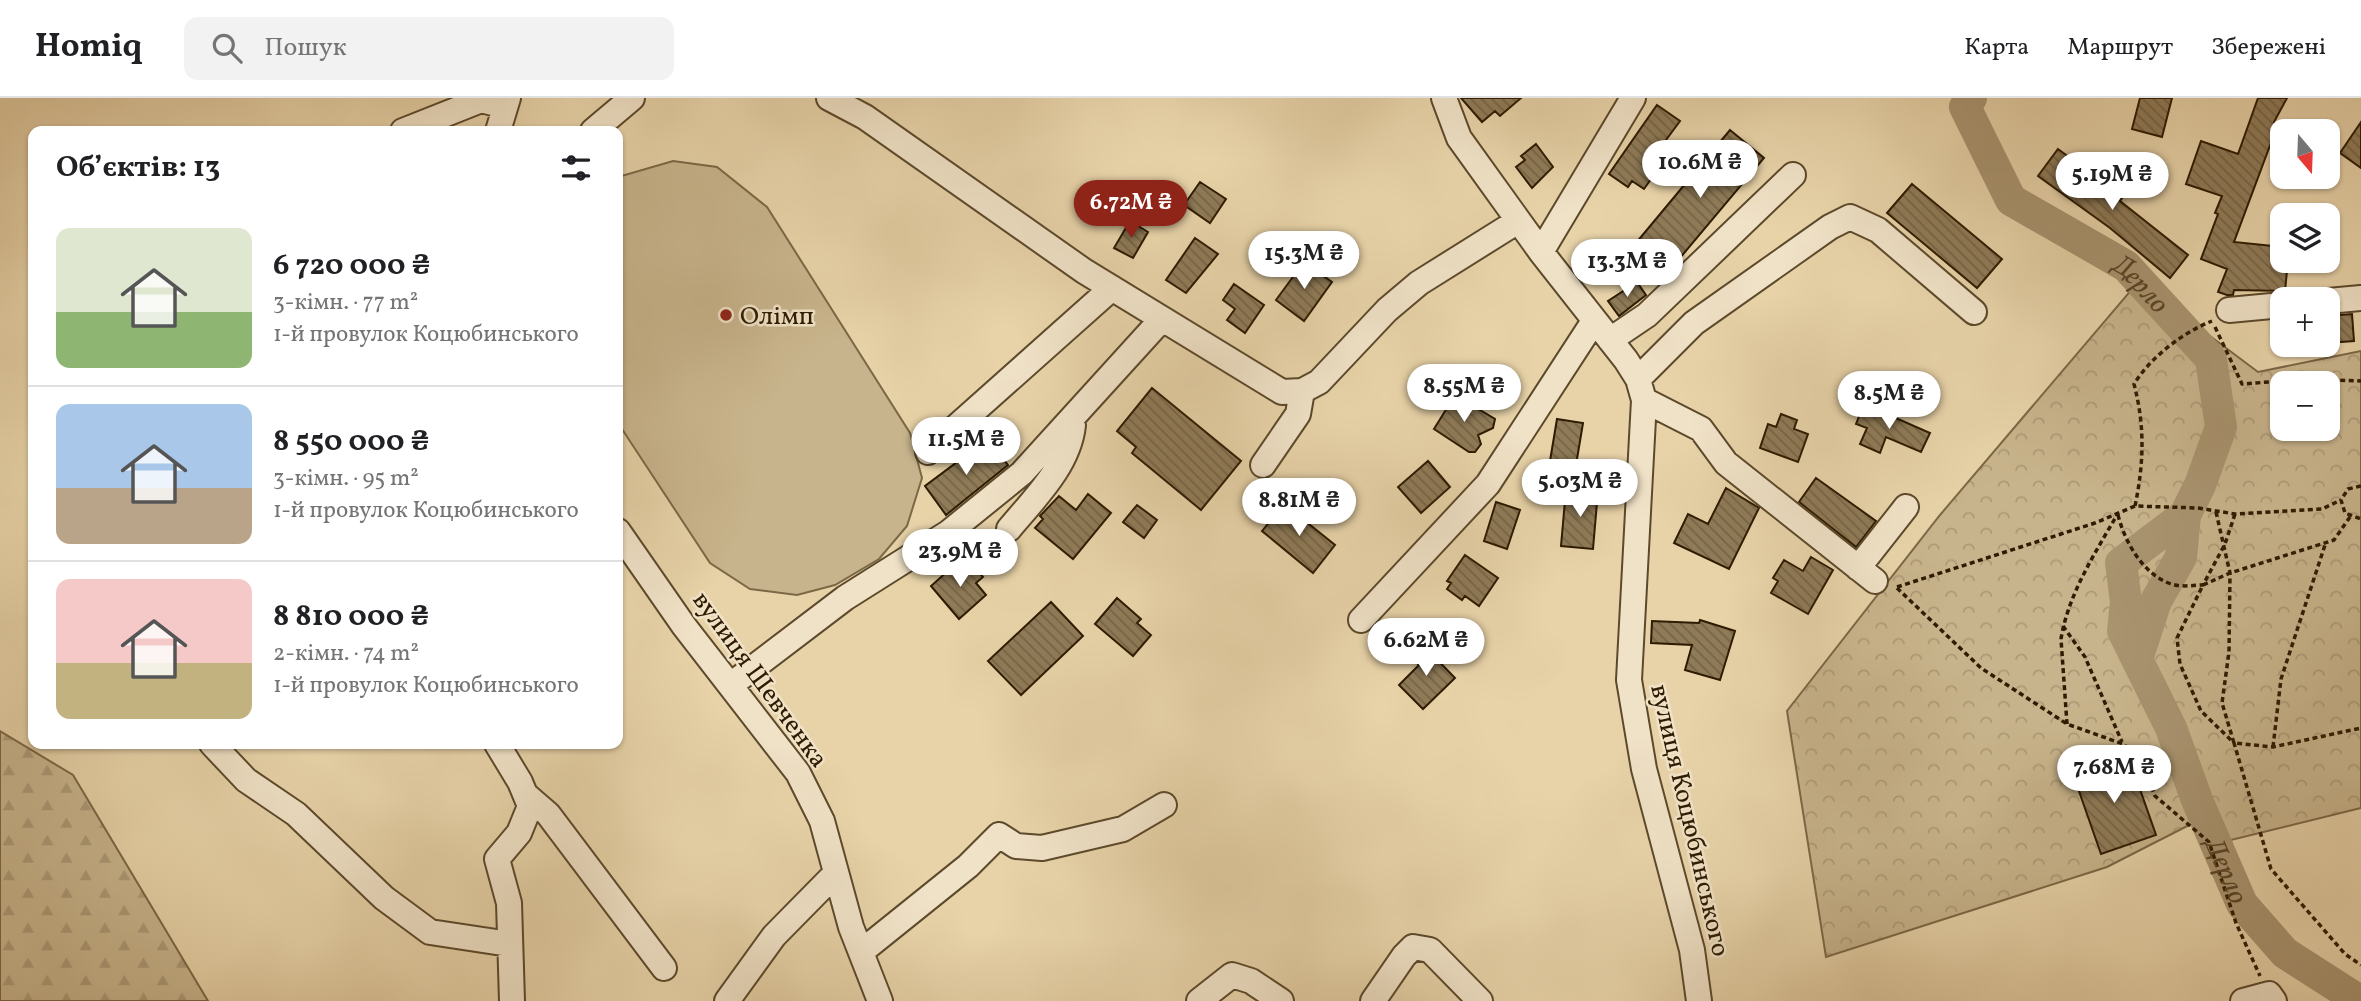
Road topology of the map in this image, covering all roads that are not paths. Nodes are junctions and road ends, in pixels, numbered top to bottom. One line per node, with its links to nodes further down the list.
1 (632, 98): 8 (street)
2 (829, 98): 12 (street)
3 (1444, 98): 10 (street)
4 (1633, 98): 11 (street)
5 (507, 102): 6 (street); 7 (street)
6 (416, 126)
7 (500, 126)
8 (599, 126)
9 (1793, 175): 19 (street)
10 (1518, 221): 11 (street); 21 (street)
11 (1541, 253): 19 (street)
12 (1112, 288): 18 (street); 23 (street)
13 (2361, 298): 14 (street)
14 (2340, 300)
15 (2270, 306): 16 (street)
16 (2229, 310)
17 (1974, 312): 20 (street)
18 (1162, 319): 21 (street); 22 (street)
19 (1602, 330): 20 (street); 28 (street)
20 (1641, 389): 25 (street); 46 (street, вулиця Коцюбинського)
21 (1302, 391): 24 (street)
22 (1074, 419): 26 (street); 29 (street)
23 (928, 452)
24 (1263, 465)
25 (1906, 508)
26 (1009, 529)
27 (623, 538): 29 (street, вулиця Шевченка)
28 (1362, 621)
29 (732, 684): 34 (street, вулиця Шевченка)
30 (217, 749): 35 (street)
31 (500, 749): 32 (street)
32 (526, 795): 35 (street); 37 (street)
33 (1164, 805): 36 (street)
34 (836, 873): 36 (street, вулиця Шевченка); 40 (street)
35 (509, 944): 39 (street)
36 (861, 952): 41 (street, вулиця Шевченка)
37 (664, 968)
38 (2271, 997): 47 (street)
39 (512, 1001)
40 (727, 1001)
41 (880, 1001)
42 (1199, 1001): 43 (street)
43 (1281, 1001)
44 (1373, 1001): 45 (street)
45 (1480, 1001)
46 (1699, 1001)
47 (2243, 1001)

